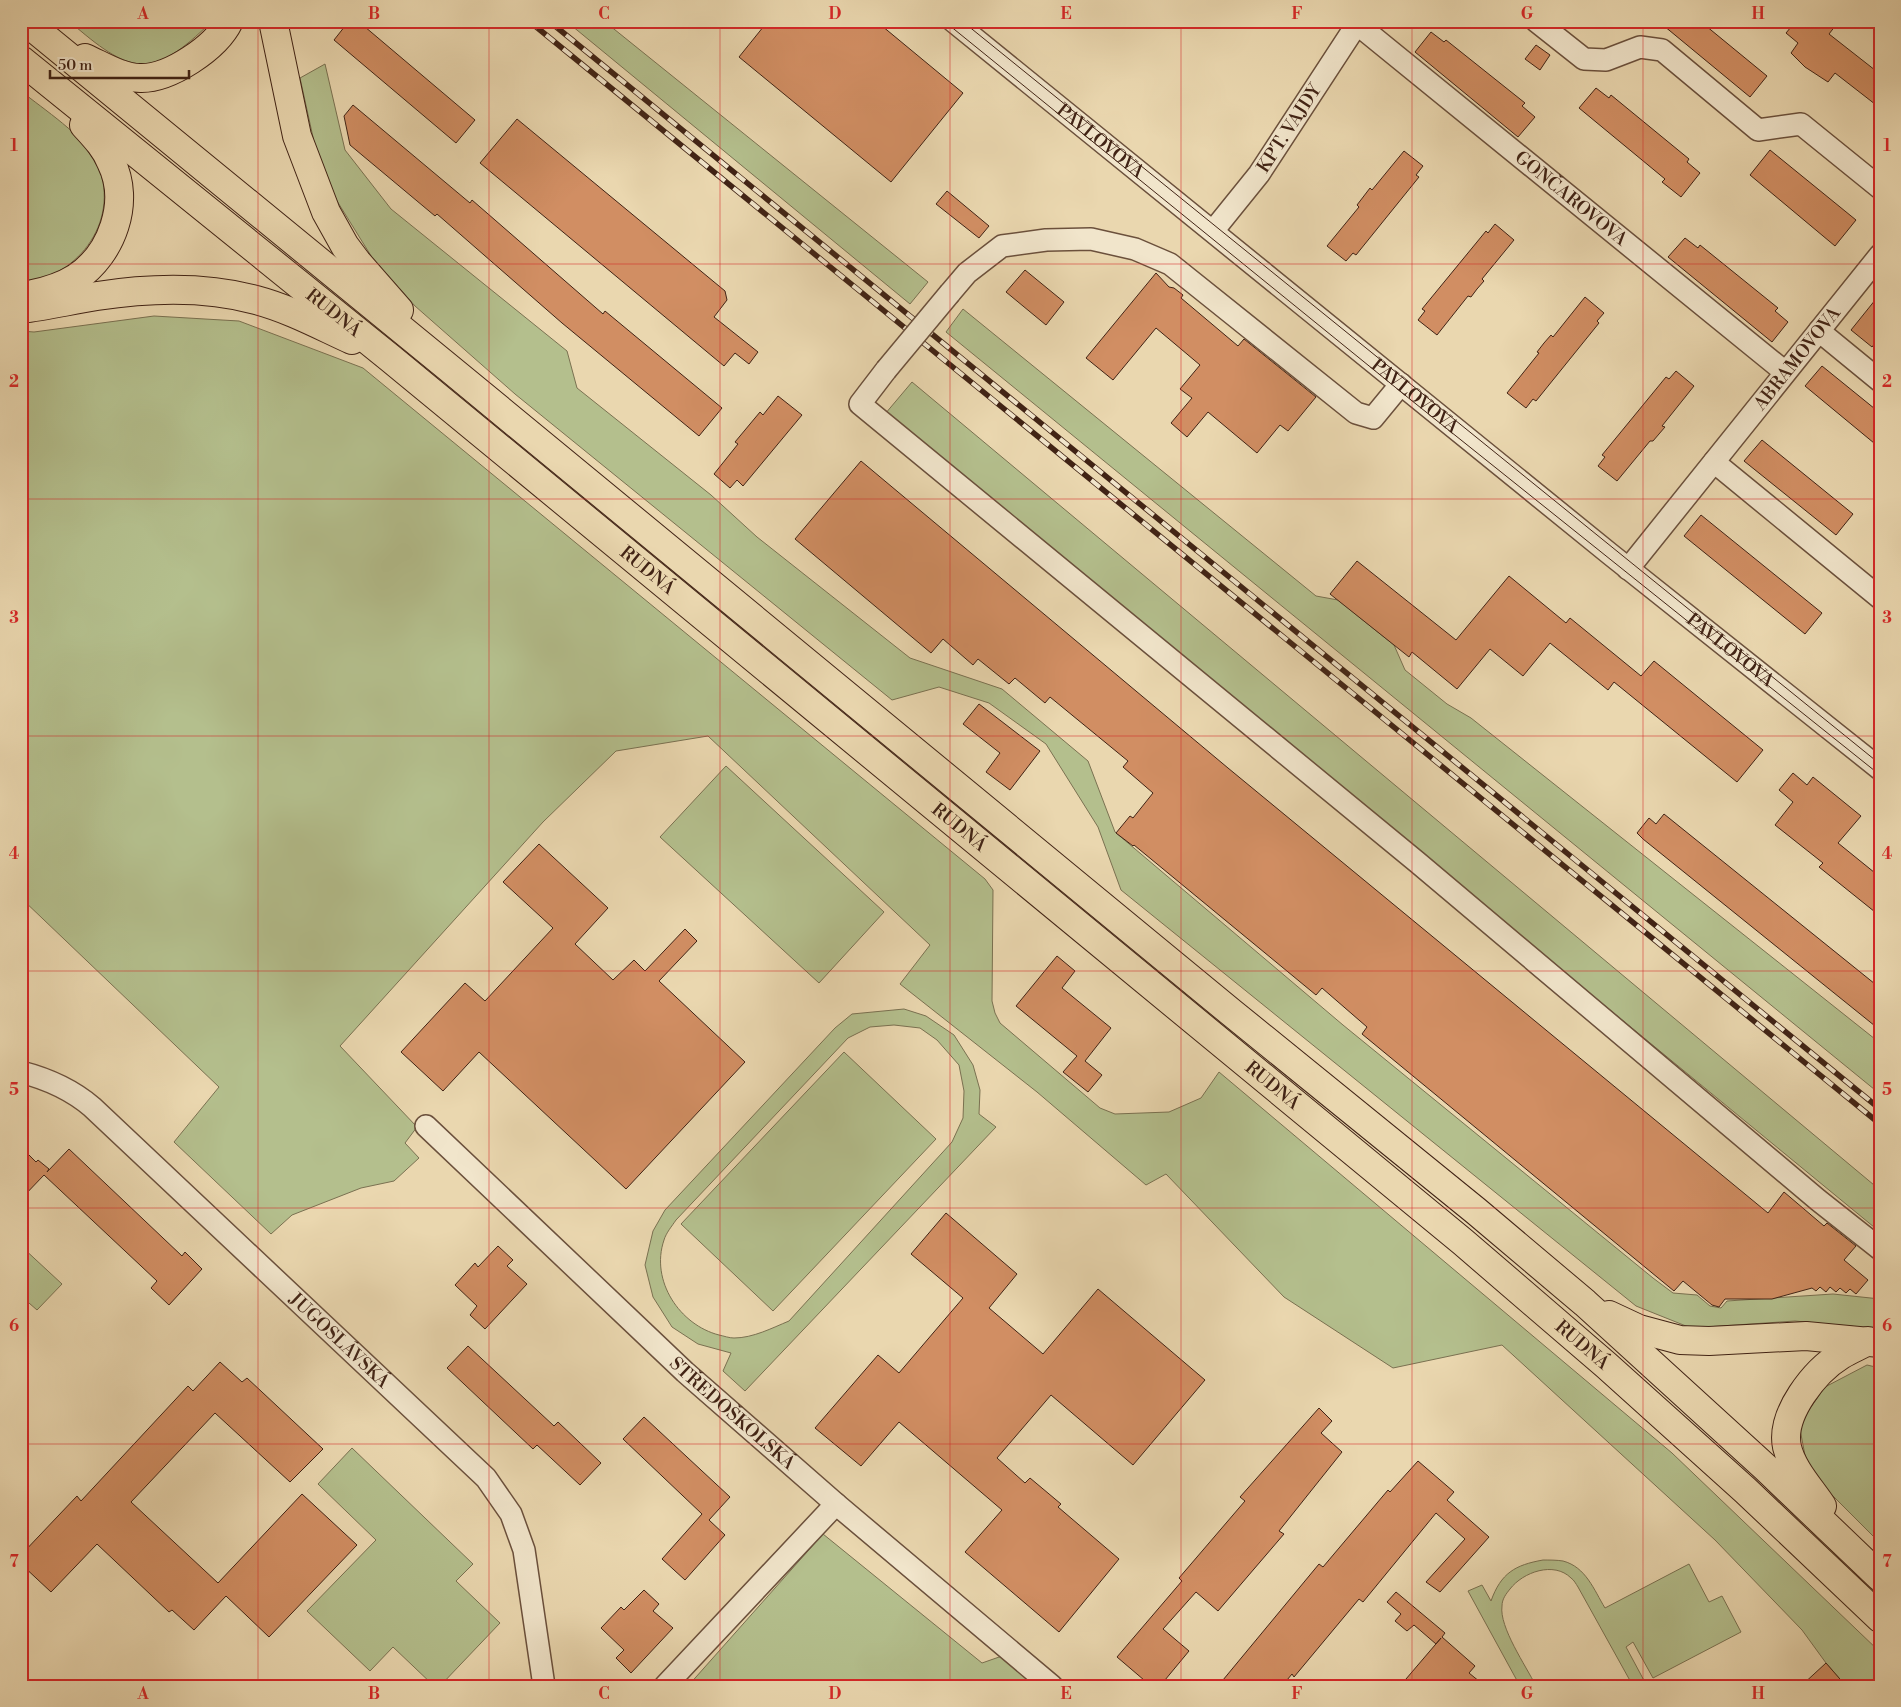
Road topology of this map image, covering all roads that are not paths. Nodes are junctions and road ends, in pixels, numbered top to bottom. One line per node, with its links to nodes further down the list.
1 (25, 21): 7 (highway, RUDNÁ)
2 (229, 21): 7 (highway)
3 (273, 21): 16 (highway)
4 (953, 21): 10 (street, PAVLOVOVA)
5 (1536, 21): 9 (street)
6 (1358, 23): 10 (street, KPT. VAJDY); 17 (street, GONČAROVOVA)
7 (54, 44): 16 (highway, RUDNÁ)
8 (29, 65): 12 (highway); 15 (highway, RUDNÁ)
9 (1880, 188)
10 (1213, 231): 19 (street, PAVLOVOVA)
11 (1880, 256): 14 (street, ABRAMOVOVA)
12 (21, 297)
13 (21, 310): 15 (highway)
14 (1819, 331): 17 (street, ABRAMOVOVA); 18 (street)
15 (390, 358): 32 (highway, RUDNÁ)
16 (449, 368): 27 (highway, RUDNÁ)
17 (1786, 372): 20 (street, ABRAMOVOVA)
18 (1880, 381)
19 (1401, 384): 21 (street, PAVLOVOVA); 26 (street, bridge)
20 (1714, 462): 21 (street, ABRAMOVOVA); 22 (street)
21 (1628, 569): 23 (street, PAVLOVOVA)
22 (1880, 598)
23 (1877, 760)
24 (21, 1072): 33 (street, JUGOSLÁVSKÁ)
25 (426, 1126): 29 (street, STŘEDOŠKOLSKÁ)
26 (1880, 1249)
27 (1585, 1304): 28 (highway); 30 (highway, RUDNÁ)
28 (1874, 1342): 30 (highway)
29 (836, 1504): 34 (street); 35 (street, STŘEDOŠKOLSKÁ)
30 (1856, 1555): 31 (highway, RUDNÁ)
31 (1880, 1577)
32 (1880, 1618)
33 (544, 1686)
34 (665, 1686)
35 (1052, 1686)

